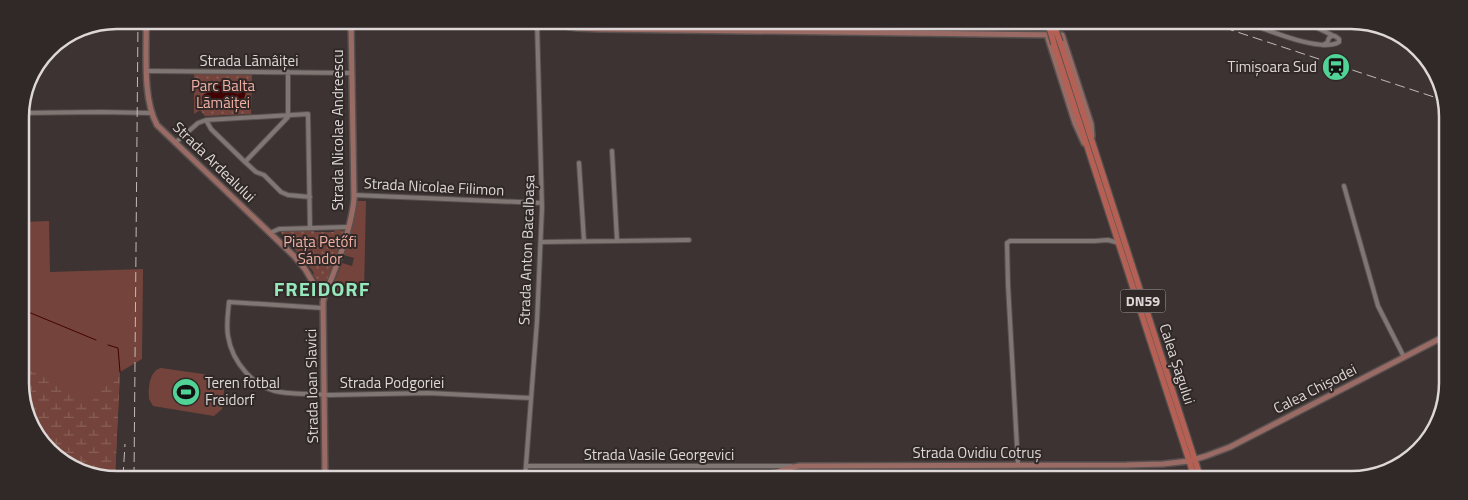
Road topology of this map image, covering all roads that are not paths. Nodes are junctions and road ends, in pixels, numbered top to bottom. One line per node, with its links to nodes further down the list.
1 (146, 29): 16 (main road, Strada Ardealului)
2 (350, 29): 18 (main road, Strada Nicolae Andreescu)
3 (536, 29): 31 (street, Strada Anton Bacalbașa)
4 (592, 29): 10 (main road)
5 (1051, 29): 13 (main road, Calea Șagului / DN59, bridge)
6 (1054, 29): 13 (main road, Calea Șagului / DN59, bridge)
7 (1265, 29): 14 (street)
8 (1319, 29): 9 (street)
9 (1327, 33): 11 (street); 12 (street)
10 (1047, 35): 24 (main road, Calea Șagului); 24 (main road, Calea Șagului)
11 (1334, 36): 12 (street); 15 (street)
12 (1328, 39): 14 (street); 15 (street)
13 (1057, 43): 24 (main road, Calea Șagului / DN59)
14 (1323, 45): 15 (street)
15 (1332, 45)
16 (147, 71): 17 (street, Strada Lămâiței); 20 (main road, Strada Ardealului)
17 (288, 72): 18 (street, Strada Lămâiței); 21 (street)
18 (351, 72): 29 (main road, Strada Nicolae Andreescu)
19 (29, 113): 20 (street)
20 (151, 113): 23 (main road, Strada Ardealului)
21 (288, 114): 22 (street); 26 (street); 30 (street)
22 (206, 120): 23 (street); 26 (street)
23 (175, 143): 34 (main road, Strada Ardealului)
24 (1090, 145): 35 (main road, Calea Șagului / DN59); 48 (main road, Calea Șagului / DN59)
25 (612, 151): 36 (street)
26 (245, 162): 30 (street)
27 (579, 163): 39 (street)
28 (1344, 186): 45 (street)
29 (354, 194): 31 (street, Strada Nicolae Filimon); 32 (main road, Strada Nicolae Andreescu)
30 (310, 197): 33 (street)
31 (542, 203): 40 (street, Strada Anton Bacalbașa)
32 (348, 227): 33 (street); 42 (main road, Strada Nicolae Andreescu)
33 (310, 228): 34 (street)
34 (270, 233): 42 (main road, Strada Ardealului)
35 (1116, 233): 38 (street); 41 (main road, Calea Șagului / DN59)
36 (617, 240): 37 (street); 39 (street)
37 (689, 240)
38 (1108, 240): 41 (street); 49 (street)
39 (584, 241): 40 (street)
40 (541, 242): 47 (street, Strada Anton Bacalbașa)
41 (1119, 243): 48 (main road, Calea Șagului / DN59)
42 (324, 295): 43 (main road, Strada Ioan Slavici)
43 (323, 308): 46 (main road, Strada Ioan Slavici); 46 (street, Strada Podgoriei)
44 (1439, 339): 45 (main road, Calea Chișodei)
45 (1404, 357): 48 (main road, Calea Chișodei)
46 (324, 394): 47 (street, Strada Podgoriei); 53 (main road, Strada Ioan Slavici)
47 (531, 398): 50 (street, Strada Anton Bacalbașa)
48 (1192, 460): 49 (main road, Strada Ovidiu Cotruș); 57 (main road, Calea Șagului / DN59); 58 (main road, Calea Șagului / DN59)
49 (1018, 465): 52 (main road, Strada Ovidiu Cotruș)
50 (526, 466): 51 (street, Strada Vasile Georgevici); 54 (street, Strada Anton Bacalbașa)
51 (762, 466): 52 (street, Strada Vasile Georgevici); 55 (street)
52 (793, 467): 56 (main road, Strada Ovidiu Cotruș)
53 (325, 471)
54 (526, 471)
55 (762, 471)
56 (782, 471)
57 (1194, 471)
58 (1197, 471)

